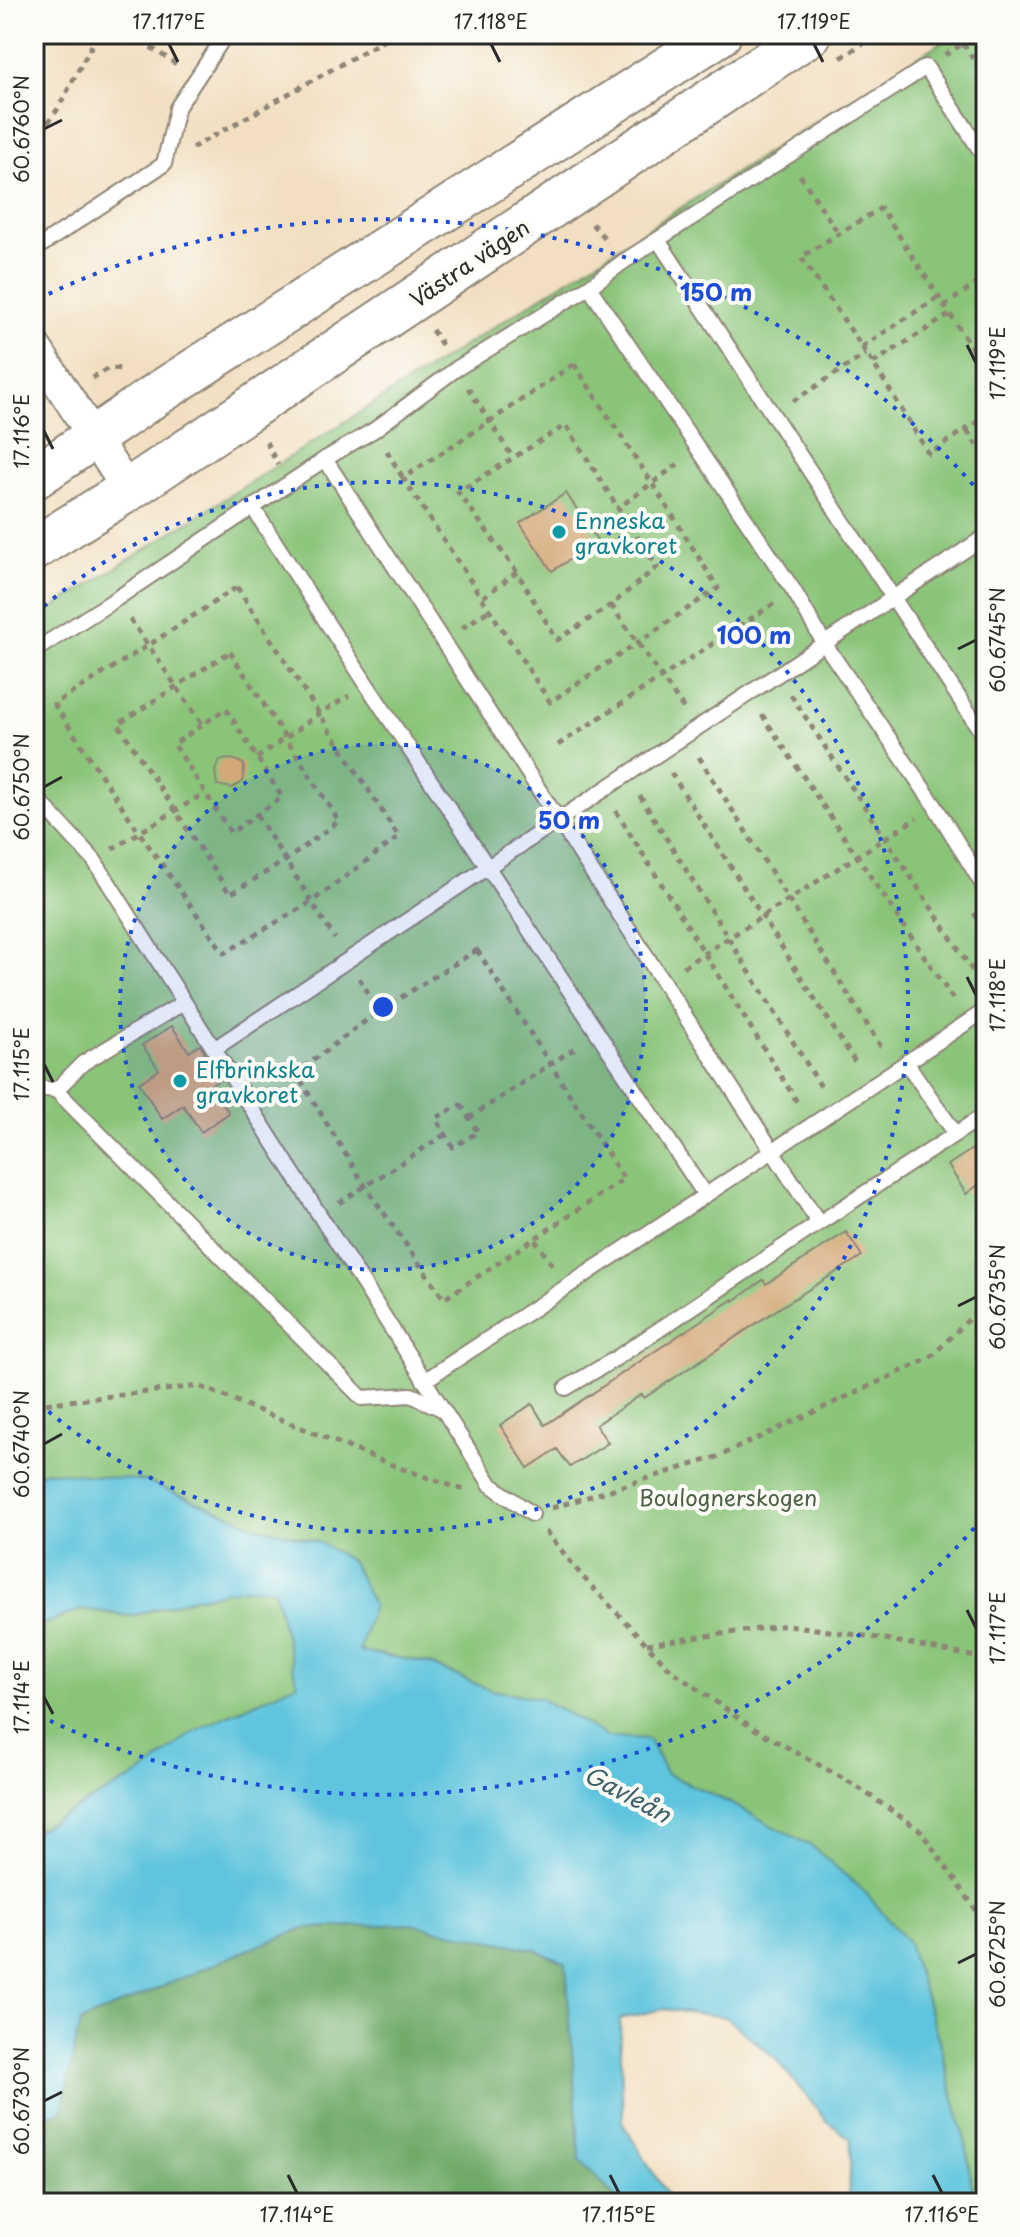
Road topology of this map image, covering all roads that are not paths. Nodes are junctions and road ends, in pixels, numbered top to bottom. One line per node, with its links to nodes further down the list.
1 (226, 34): 6 (lane)
2 (720, 34): 9 (main road)
3 (810, 34): 12 (main road, Västra vägen)
4 (986, 159): 5 (lane)
5 (658, 240): 7 (lane); 16 (lane)
6 (34, 250)
7 (589, 287): 10 (lane); 17 (lane)
8 (34, 345): 9 (street)
9 (94, 436): 11 (main road); 12 (street)
10 (325, 459): 13 (lane); 21 (lane)
11 (34, 478)
12 (128, 490): 15 (main road, Västra vägen)
13 (253, 508): 18 (lane); 22 (lane)
14 (986, 536): 16 (lane)
15 (34, 549)
16 (892, 598): 17 (lane); 19 (lane)
17 (824, 643): 21 (lane); 23 (lane)
18 (34, 651)
19 (986, 739)
20 (34, 795): 24 (lane)
21 (558, 820): 22 (lane); 32 (lane)
22 (488, 867): 26 (lane); 33 (lane)
23 (986, 890)
24 (183, 1003): 26 (lane); 29 (lane)
25 (986, 1010): 27 (lane)
26 (214, 1049): 35 (lane)
27 (901, 1066): 31 (lane); 32 (lane)
28 (34, 1088): 29 (lane)
29 (56, 1090): 37 (lane)
30 (986, 1114): 31 (lane)
31 (955, 1133): 34 (lane)
32 (772, 1151): 33 (lane); 34 (lane)
33 (705, 1195): 35 (lane)
34 (819, 1223): 36 (lane)
35 (424, 1381): 37 (lane)
36 (566, 1388)
37 (440, 1408): 38 (lane)
38 (532, 1514)

